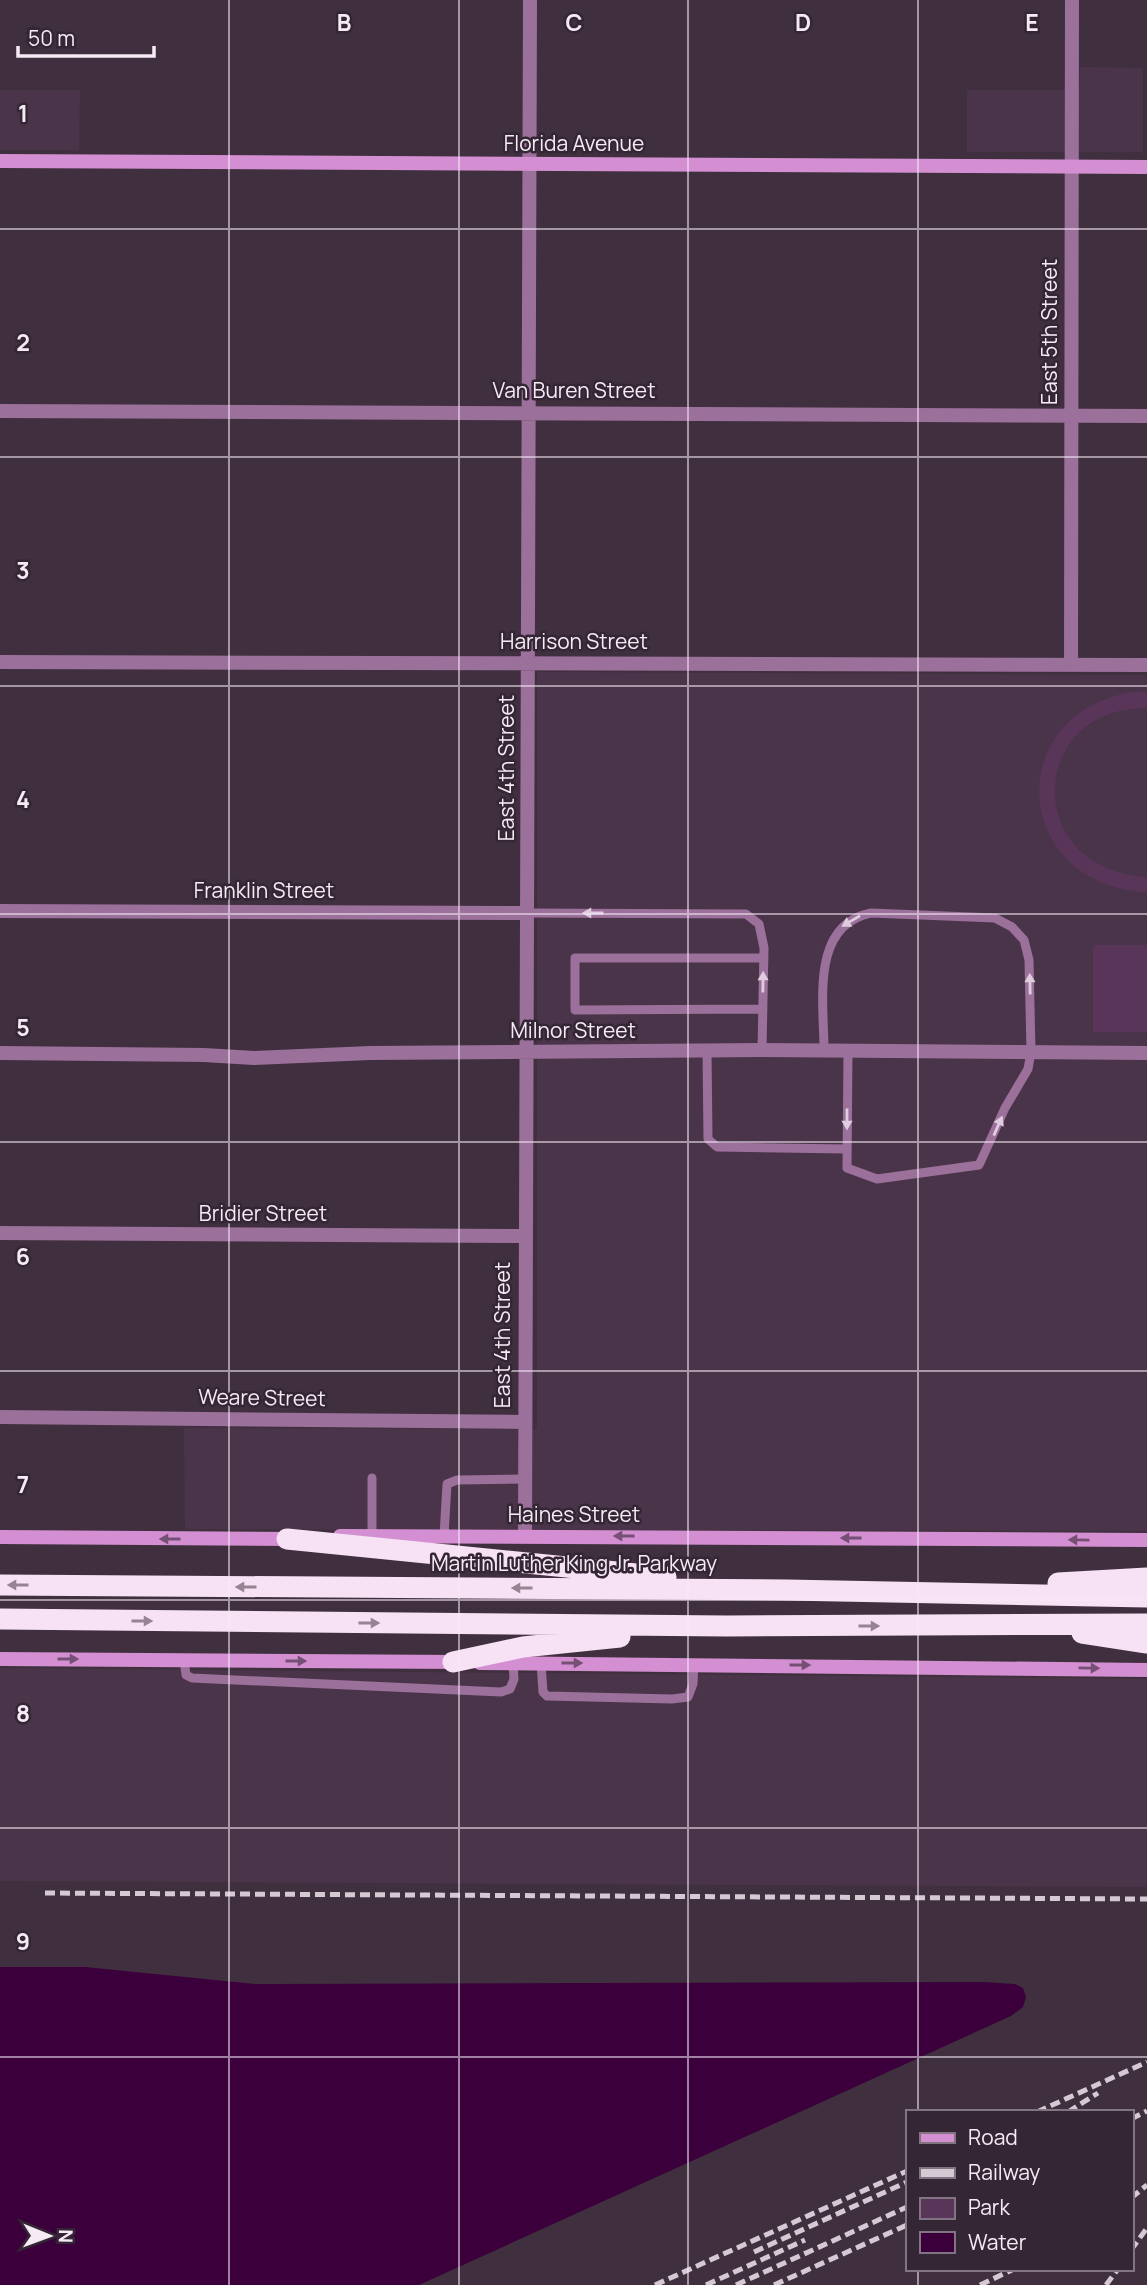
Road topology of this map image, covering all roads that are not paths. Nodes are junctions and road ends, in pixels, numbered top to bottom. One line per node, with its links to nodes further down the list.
1 (530, 0): 4 (street, East 4th Street)
2 (1072, 0): 5 (street, East 5th Street)
3 (0, 162): 4 (street, Florida Avenue)
4 (530, 164): 5 (street, Florida Avenue); 8 (street, East 4th Street)
5 (1072, 166): 6 (street, Florida Avenue); 9 (street, East 5th Street)
6 (1147, 167)
7 (0, 411): 8 (street, Van Buren Street)
8 (529, 412): 9 (street, Van Buren Street); 12 (street, East 4th Street)
9 (1070, 415): 10 (street, Van Buren Street); 13 (street, East 5th Street)
10 (1147, 416)
11 (0, 662): 12 (street, Harrison Street)
12 (528, 663): 13 (street, Harrison Street); 16 (street, East 4th Street)
13 (1071, 665): 14 (street, Harrison Street)
14 (1147, 665)
15 (0, 911): 16 (street, Franklin Street)
16 (527, 913): 17 (lane, one-way to 16); 23 (street, East 4th Street)
17 (764, 958): 18 (lane, one-way to 17); 18 (lane)
18 (763, 1009): 20 (lane)
19 (707, 1051): 20 (street, Milnor Street); 23 (street, Milnor Street); 27 (lane)
20 (762, 1051): 21 (street, Milnor Street)
21 (824, 1051): 22 (street, Milnor Street); 24 (lane, one-way to 21)
22 (848, 1051): 24 (street, Milnor Street); 27 (lane, one-way to 27)
23 (527, 1052): 25 (street, Milnor Street); 29 (street, East 4th Street)
24 (1031, 1052): 26 (street, Milnor Street); 27 (lane, one-way to 24)
25 (0, 1053)
26 (1147, 1053)
27 (847, 1149)
28 (0, 1233): 29 (street, Bridier Street)
29 (525, 1237): 31 (street, East 4th Street)
30 (0, 1417): 31 (street, Weare Street)
31 (524, 1422): 33 (street, East 4th Street)
32 (372, 1478): 35 (lane)
33 (524, 1479): 34 (street, East 4th Street); 36 (lane)
34 (525, 1535): 36 (street, Haines Street); 39 (street, Haines Street, one-way to 34)
35 (372, 1536): 36 (street, Haines Street); 38 (street, Haines Street)
36 (444, 1536)
37 (0, 1537): 38 (street, Haines Street, one-way to 37)
38 (287, 1539): 42 (highway)
39 (1147, 1540)
40 (1147, 1578): 43 (highway)
41 (0, 1585): 42 (highway, Martin Luther King Jr. Parkway, one-way to 41)
42 (787, 1590): 43 (highway, Martin Luther King Jr. Parkway)
43 (883, 1592): 44 (highway, Martin Luther King Jr. Parkway)
44 (1147, 1597)
45 (0, 1619): 48 (highway, one-way to 48)
46 (1147, 1624): 47 (highway)
47 (1046, 1625): 48 (highway, one-way to 47); 49 (highway)
48 (727, 1626): 52 (highway)
49 (1147, 1643)
50 (0, 1659): 51 (street, one-way to 51)
51 (184, 1660): 52 (street, one-way to 52); 53 (lane)
52 (453, 1662): 53 (street)
53 (513, 1663): 54 (street)
54 (541, 1663): 55 (street, one-way to 55); 55 (lane)
55 (694, 1664): 56 (street, one-way to 56)
56 (1147, 1670)

